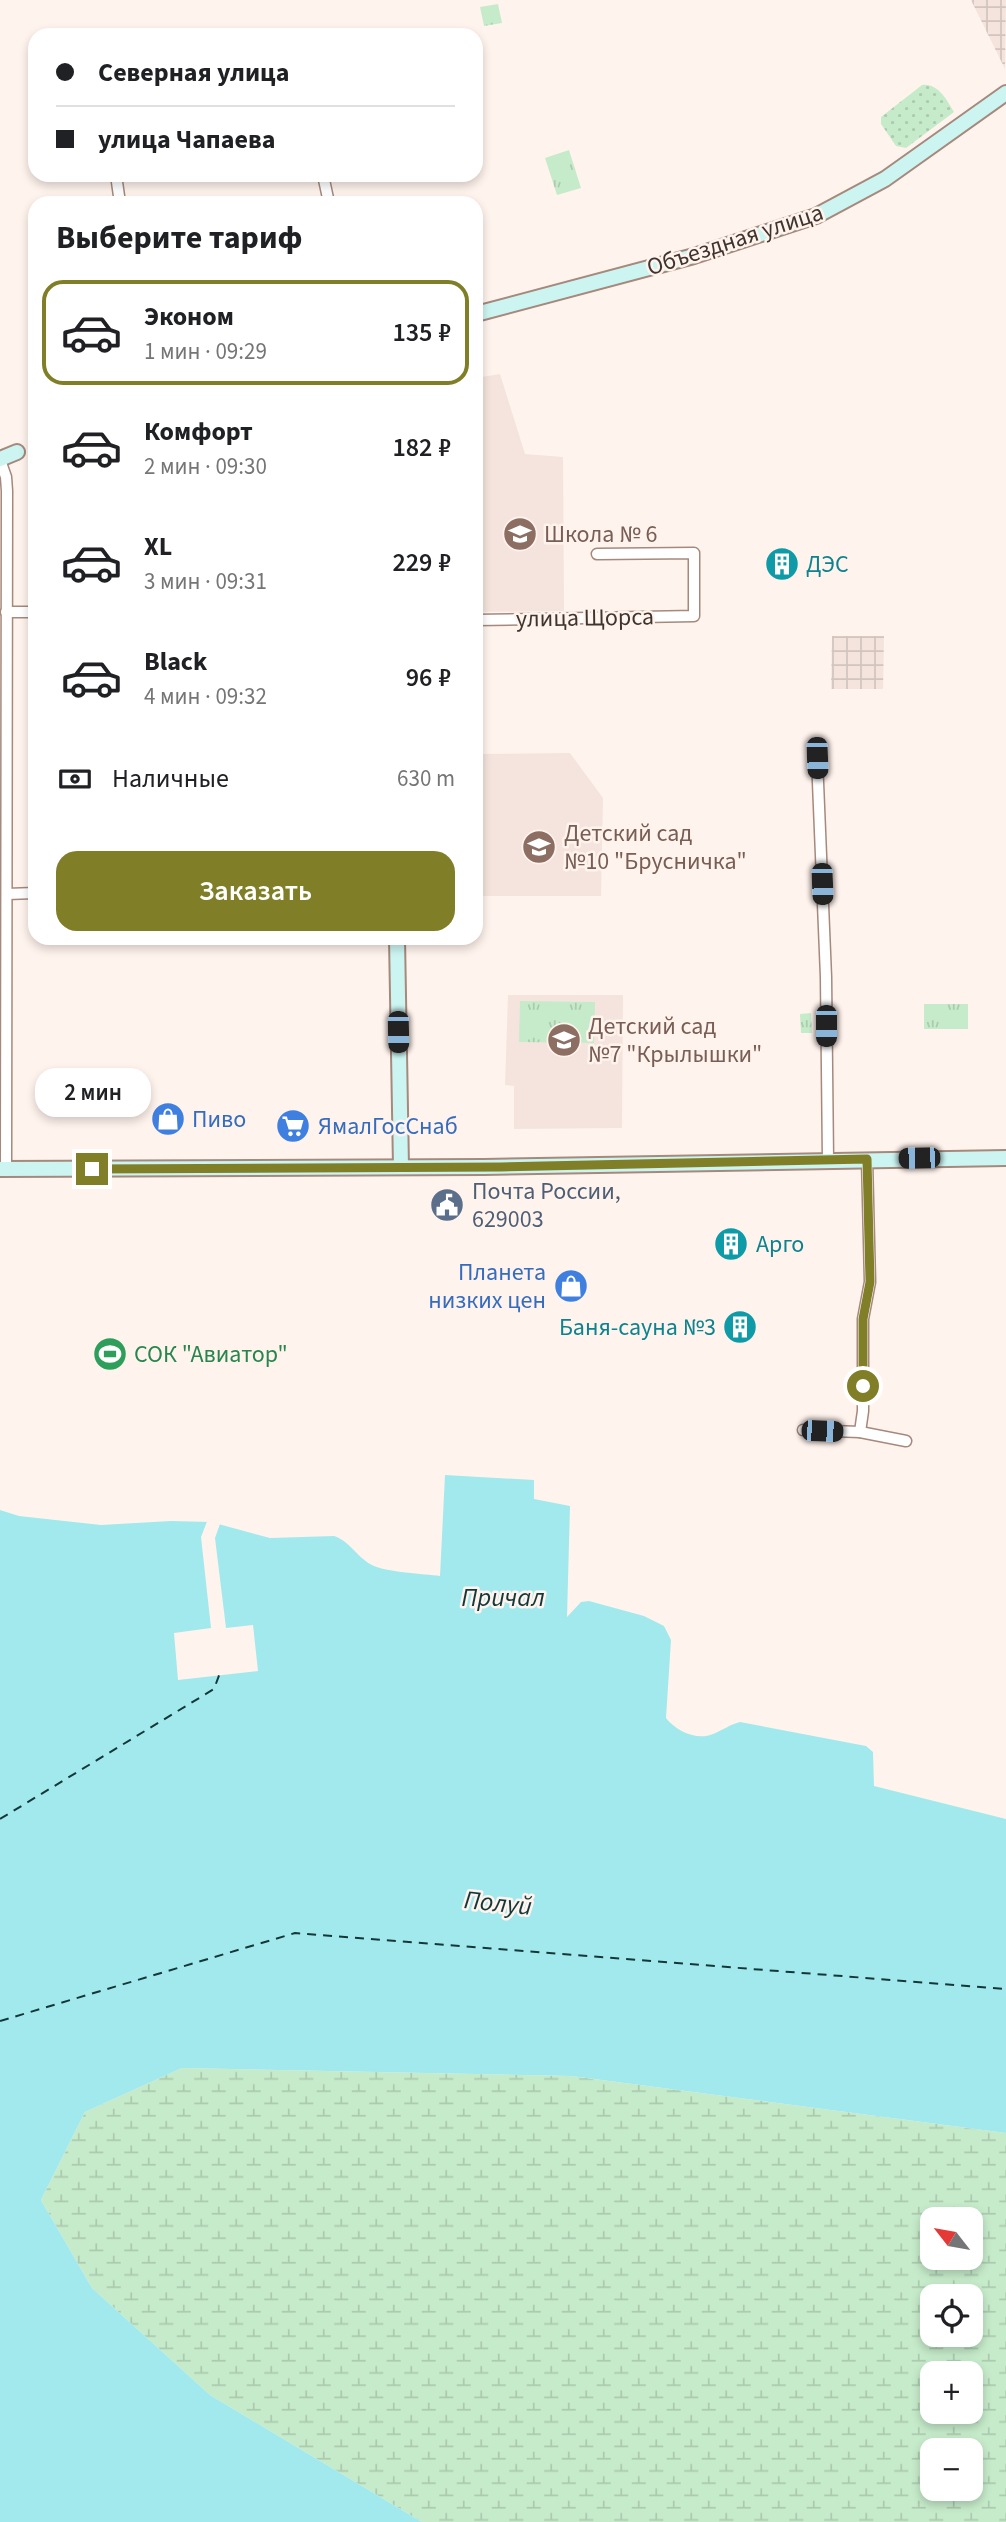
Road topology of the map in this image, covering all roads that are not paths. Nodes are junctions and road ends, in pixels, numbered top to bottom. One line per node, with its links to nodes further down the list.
1 (1006, 93): 2 (main road, Объездная улица)
2 (483, 312)
3 (17, 452): 4 (main road)
4 (0, 460): 6 (street)
5 (597, 554): 8 (street, улица Щорса)
6 (6, 612): 7 (street); 9 (street)
7 (28, 612)
8 (483, 620)
9 (3, 708): 12 (street)
10 (817, 758): 16 (street)
11 (28, 893): 12 (street)
12 (7, 894): 18 (street)
13 (397, 945): 17 (main road)
14 (1006, 1158): 15 (main road)
15 (867, 1159): 16 (main road); 20 (street)
16 (828, 1160): 17 (main road)
17 (401, 1167): 18 (main road)
18 (3, 1169)
19 (803, 1430): 20 (street)
20 (860, 1432): 21 (street)
21 (906, 1441)

